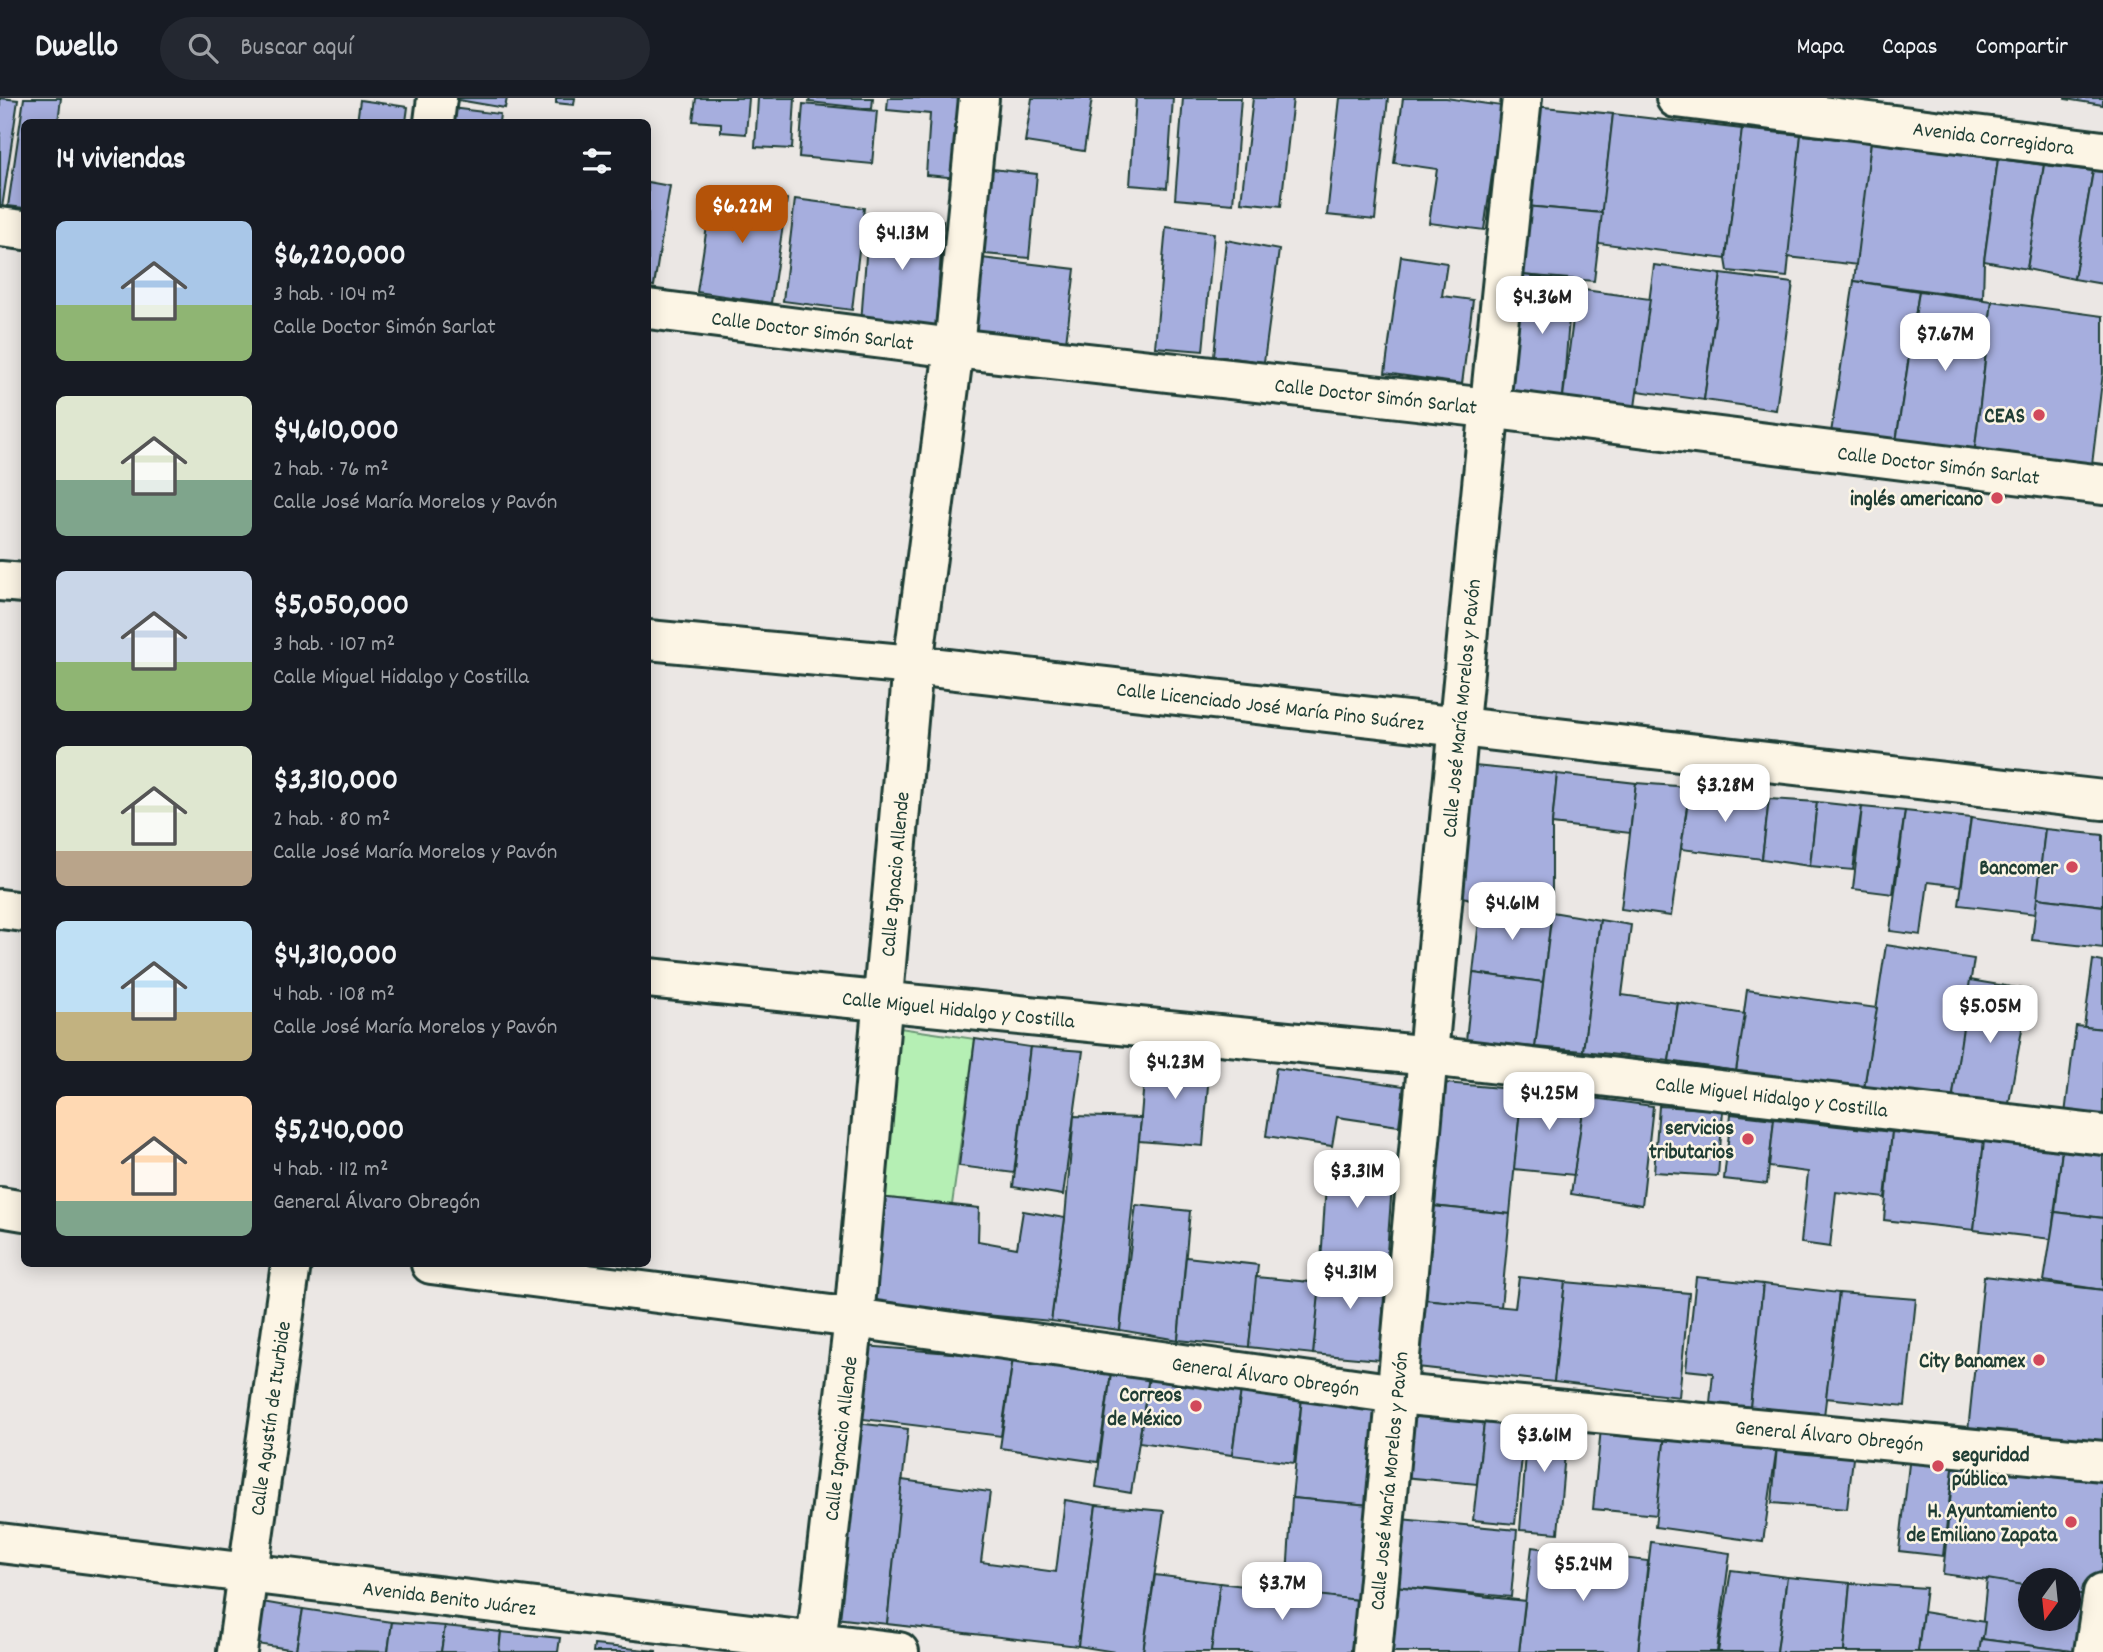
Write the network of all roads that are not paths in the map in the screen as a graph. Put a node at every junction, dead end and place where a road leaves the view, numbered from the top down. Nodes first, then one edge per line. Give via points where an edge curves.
1 (437, 98) edge
2 (979, 98) edge
3 (1522, 98) edge
4 (1676, 98) edge
5 (434, 119) edge
6 (2103, 151) edge
7 (0, 227) edge
8 (21, 230) edge
9 (651, 309) edge
10 (954, 348) junction
11 (1488, 408) junction
12 (2103, 485) edge
13 (0, 581) edge
14 (21, 583) edge
15 (651, 639) edge
16 (913, 665) junction
17 (1456, 728) junction
18 (2103, 800) edge
19 (0, 909) edge
20 (21, 912) edge
21 (651, 978) edge
22 (881, 1003) junction
23 (1430, 1056) junction
24 (2103, 1135) edge
25 (0, 1208) edge
26 (21, 1211) edge
27 (292, 1267) edge
28 (454, 1267) edge
29 (854, 1318) junction
30 (1397, 1394) junction
31 (2103, 1461) edge
32 (0, 1543) edge
33 (248, 1571) junction
34 (2103, 1593) edge
35 (815, 1647) edge
36 (237, 1652) edge
37 (899, 1652) edge
38 (1372, 1652) edge
39 (2094, 1652) edge

1 - 5 street
2 - 10 street, Calle Ignacio Allende
3 - 11 street, Calle José María Morelos y Pavón
4 - 6 street, Avenida Corregidora
7 - 8 street
9 - 10 street, Calle Doctor Simón Sarlat
10 - 11 street, Calle Doctor Simón Sarlat
10 - 16 street, Calle Ignacio Allende
11 - 12 street, Calle Doctor Simón Sarlat
11 - 17 street, Calle José María Morelos y Pavón
13 - 14 street
15 - 16 street, Calle Licenciado José María Pino Suárez
16 - 17 street, Calle Licenciado José María Pino Suárez
16 - 22 street, Calle Ignacio Allende
17 - 18 street, Calle Licenciado José María Pino Suárez
17 - 23 street, Calle José María Morelos y Pavón
19 - 20 street
21 - 22 street, Calle Miguel Hidalgo y Costilla
22 - 23 street, Calle Miguel Hidalgo y Costilla
22 - 29 street, Calle Ignacio Allende
23 - 24 street, Calle Miguel Hidalgo y Costilla
23 - 30 street, Calle José María Morelos y Pavón
25 - 26 street
27 - 33 street, Calle Agustín de Iturbide
28 - 29 street, General Álvaro Obregón
29 - 30 street, General Álvaro Obregón
29 - 35 street, Calle Ignacio Allende
30 - 31 street, General Álvaro Obregón
30 - 38 street, Calle José María Morelos y Pavón
32 - 33 street, Avenida Benito Juárez
33 - 35 street, Avenida Benito Juárez
33 - 36 street, Calle Agustín de Iturbide
34 - 39 street
35 - 37 street, Avenida Benito Juárez

